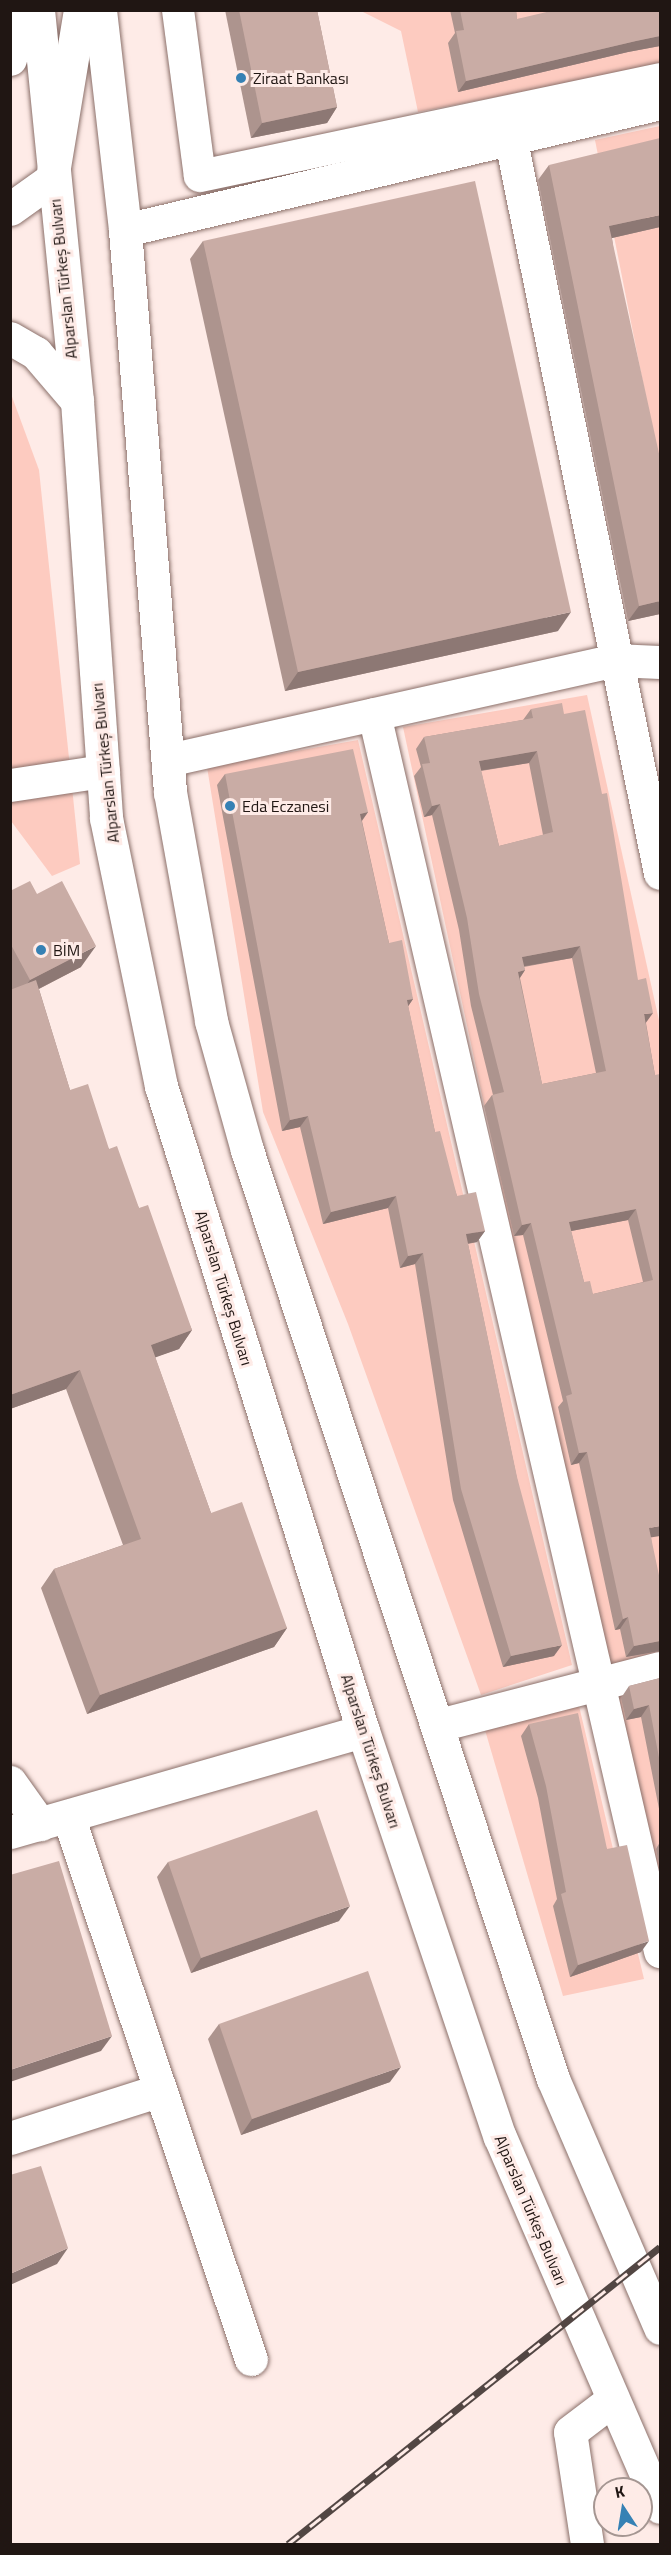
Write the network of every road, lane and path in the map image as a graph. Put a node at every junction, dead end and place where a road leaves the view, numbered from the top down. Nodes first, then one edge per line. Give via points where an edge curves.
1 (23, 10) edge
2 (38, 10) edge
3 (80, 10) edge
4 (100, 10) edge
5 (178, 10) edge
6 (10, 59) edge
7 (660, 79) edge
8 (660, 103) edge
9 (510, 136) junction
10 (52, 179) junction
11 (10, 209) edge
12 (125, 230) junction
13 (10, 338) edge
14 (77, 401) junction
15 (614, 660) junction
16 (660, 662) edge
17 (374, 714) junction
18 (168, 760) junction
19 (103, 771) junction
20 (10, 785) edge
21 (660, 873) edge
22 (660, 1668) edge
23 (599, 1684) junction
24 (439, 1725) junction
25 (363, 1731) junction
26 (10, 1782) edge
27 (40, 1824) edge
28 (660, 1951) edge
29 (160, 2090) junction
30 (10, 2138) edge
31 (660, 2328) edge
32 (251, 2359) dead end
33 (612, 2400) junction
34 (660, 2506) edge
35 (587, 2544) edge

1 - 6 main road
2 - 10 main road, Alparslan Türkeş Bulvarı
3 - 10 main road
4 - 12 main road
5 - 7 street via 200,176
8 - 9 main road
9 - 12 main road
9 - 15 main road
10 - 11 main road
10 - 14 main road, Alparslan Türkeş Bulvarı
12 - 18 main road
13 - 14 main road via 36,353
14 - 19 main road, Alparslan Türkeş Bulvarı
15 - 16 main road
15 - 17 main road
15 - 21 main road
17 - 18 main road
17 - 23 main road
18 - 24 main road via 212,1021 244,1139
19 - 20 main road
19 - 25 main road, Alparslan Türkeş Bulvarı via 106,818 161,1086
22 - 23 main road
23 - 24 main road
23 - 28 main road
24 - 31 main road via 553,2079
25 - 27 main road
25 - 33 main road, Alparslan Türkeş Bulvarı via 500,2137
26 - 27 main road
27 - 29 main road
29 - 30 main road
29 - 32 main road
33 - 34 main road, Alparslan Türkeş Bulvarı
33 - 35 main road via 570,2432

